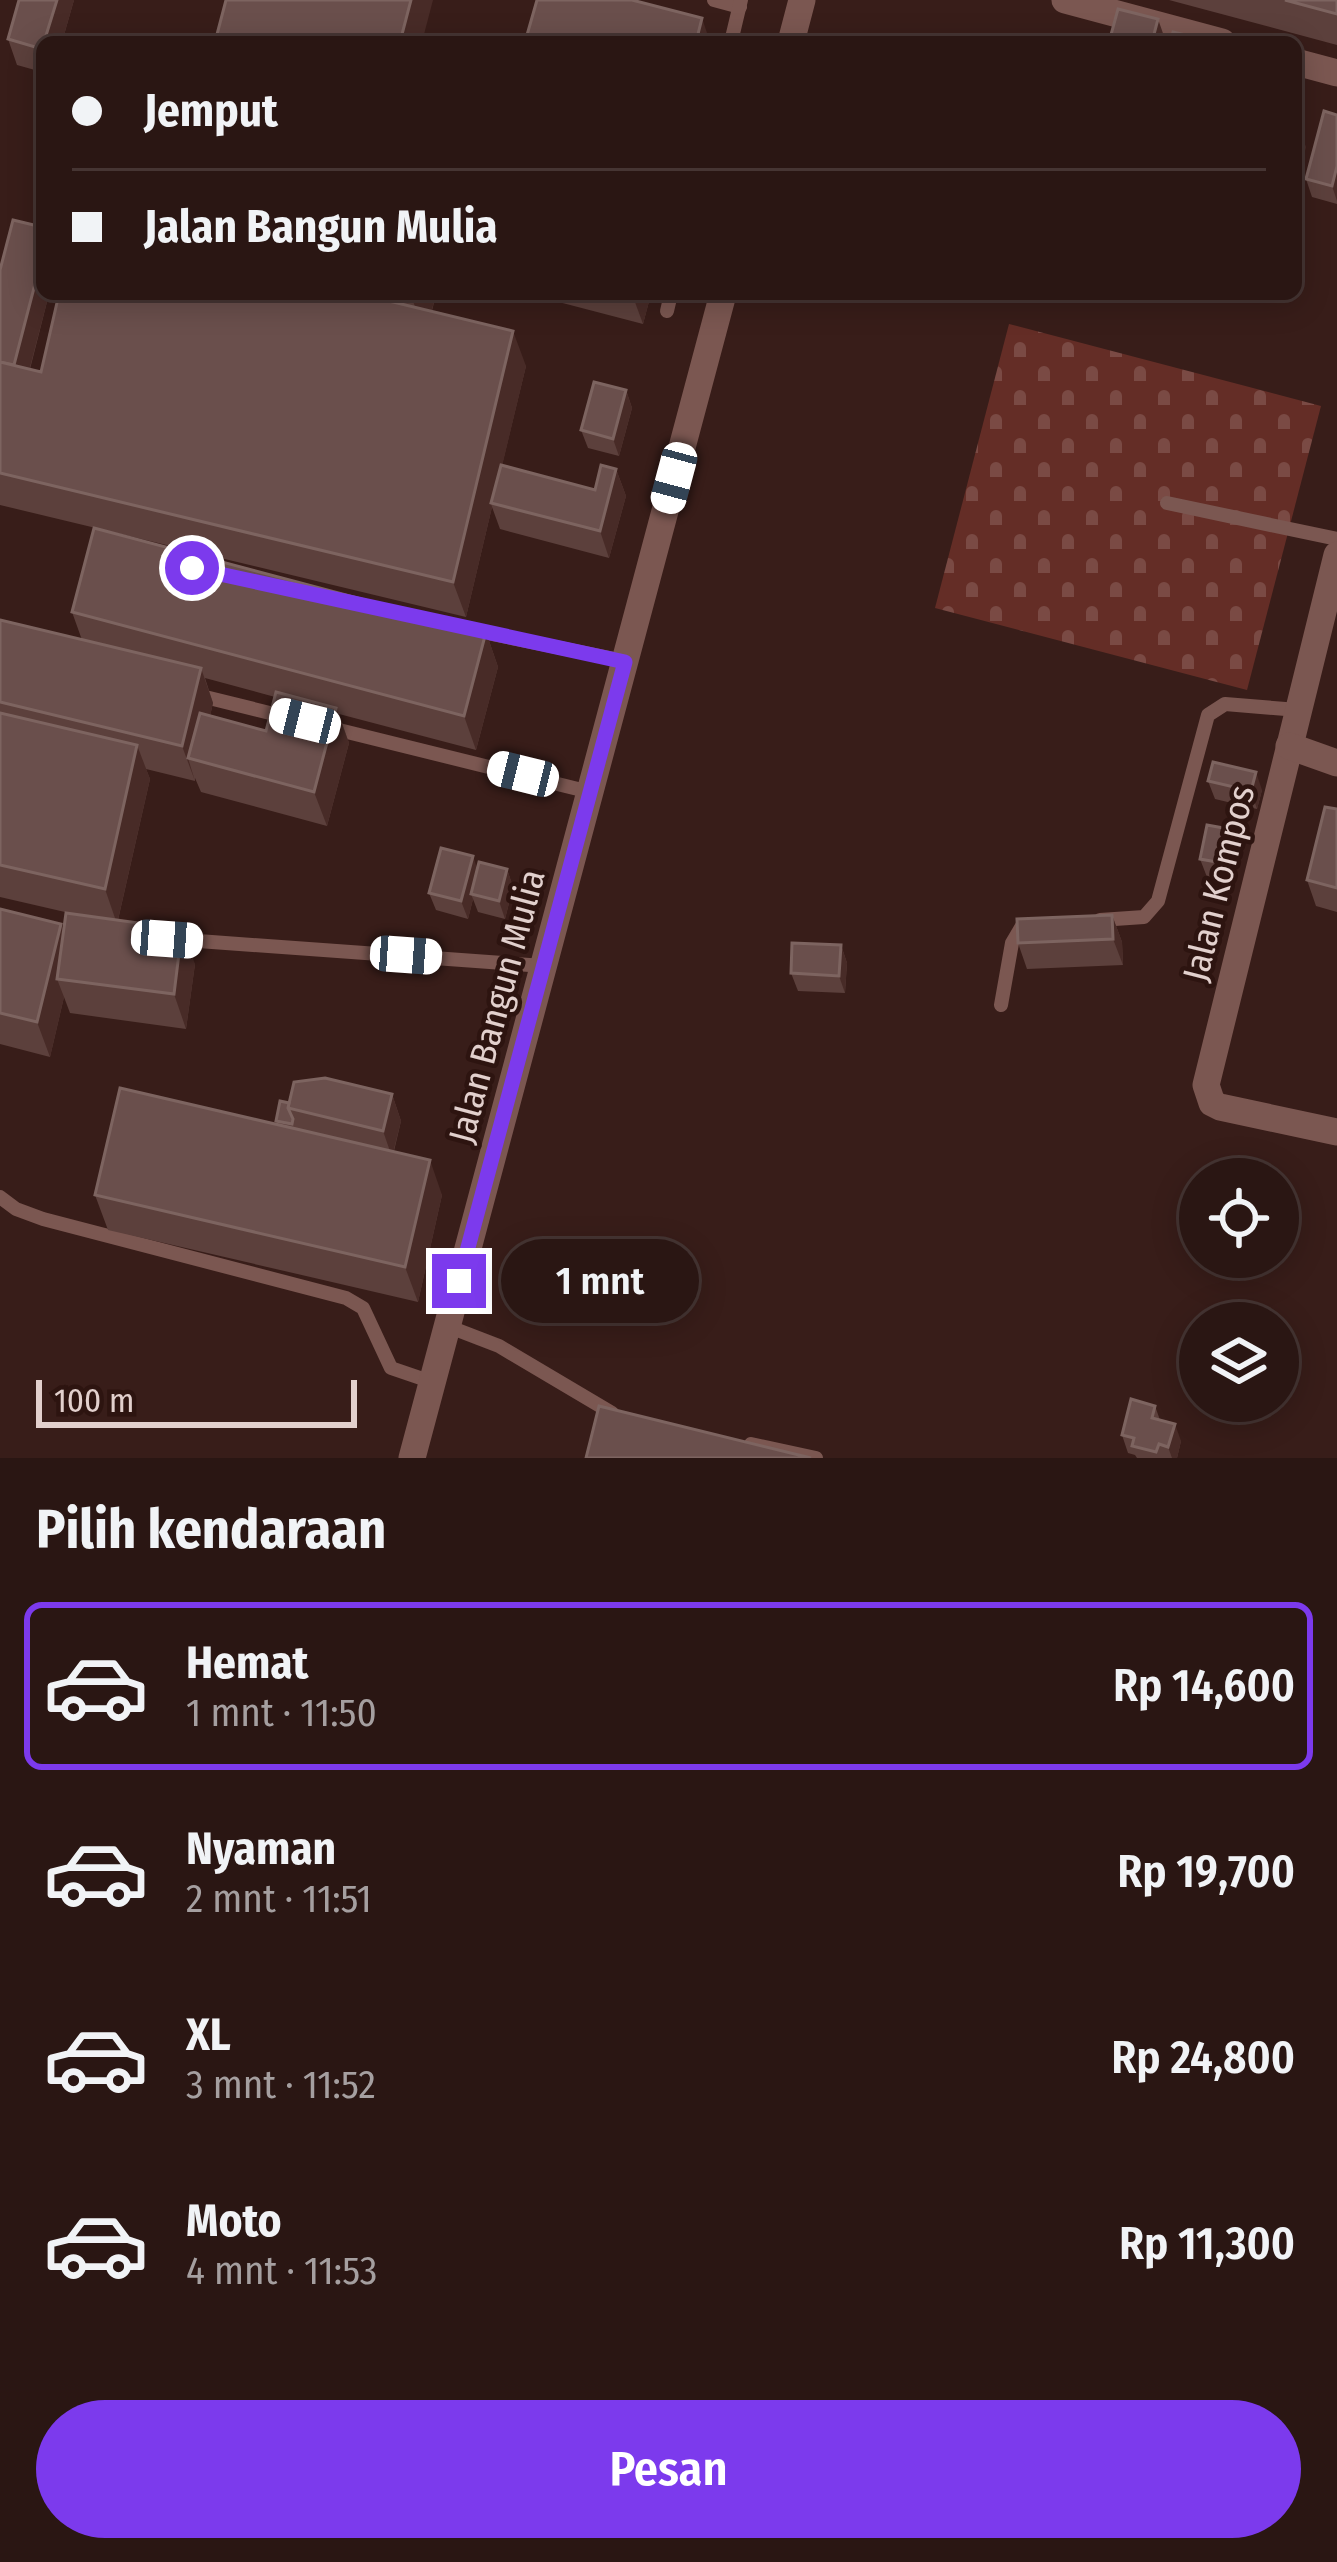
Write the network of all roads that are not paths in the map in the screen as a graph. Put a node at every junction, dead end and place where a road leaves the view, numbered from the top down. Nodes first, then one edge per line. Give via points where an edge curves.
1 (714, 0) edge
2 (802, 0) edge
3 (1065, 0) edge
4 (740, 4) edge
5 (732, 36) edge
6 (793, 36) edge
7 (1200, 36) edge
8 (1302, 64) edge
9 (1337, 73) edge
10 (670, 300) edge
11 (721, 300) edge
12 (667, 311) dead end
13 (1167, 503) dead end
14 (1337, 539) edge
15 (1337, 554) edge
16 (446, 624) edge
17 (625, 662) junction
18 (181, 691) edge
19 (1298, 710) junction
20 (295, 718) edge
21 (317, 724) edge
22 (1288, 746) junction
23 (1337, 763) edge
24 (590, 791) junction
25 (1083, 922) edge
26 (1043, 925) edge
27 (143, 937) edge
28 (544, 966) junction
29 (1001, 1005) dead end
30 (1337, 1132) edge
31 (0, 1197) edge
32 (447, 1326) junction
33 (432, 1382) junction
34 (639, 1419) edge
35 (728, 1438) edge
36 (412, 1458) edge
37 (816, 1458) edge

1 - 4 lane
2 - 6 street
3 - 7 street
4 - 5 lane
8 - 9 street
10 - 12 lane
11 - 17 street, Jalan Bangun Mulia
13 - 14 lane
15 - 19 street, Jalan Kompos
16 - 17 lane
17 - 24 street, Jalan Bangun Mulia
18 - 20 lane
19 - 22 street, Jalan Kompos
19 - 25 lane via 1225,704 1208,716 1158,901 1144,917
21 - 24 lane
22 - 23 street
22 - 30 street, Jalan Kompos via 1206,1085 1220,1107
24 - 28 street, Jalan Bangun Mulia
26 - 29 lane via 1022,926 1012,943
27 - 28 lane
28 - 32 street, Jalan Bangun Mulia
31 - 33 lane via 43,1219 346,1298 362,1308 392,1368
32 - 33 street, Jalan Bangun Mulia
32 - 34 lane via 499,1346 603,1410
33 - 36 street, Jalan Bangun Mulia
35 - 37 lane

